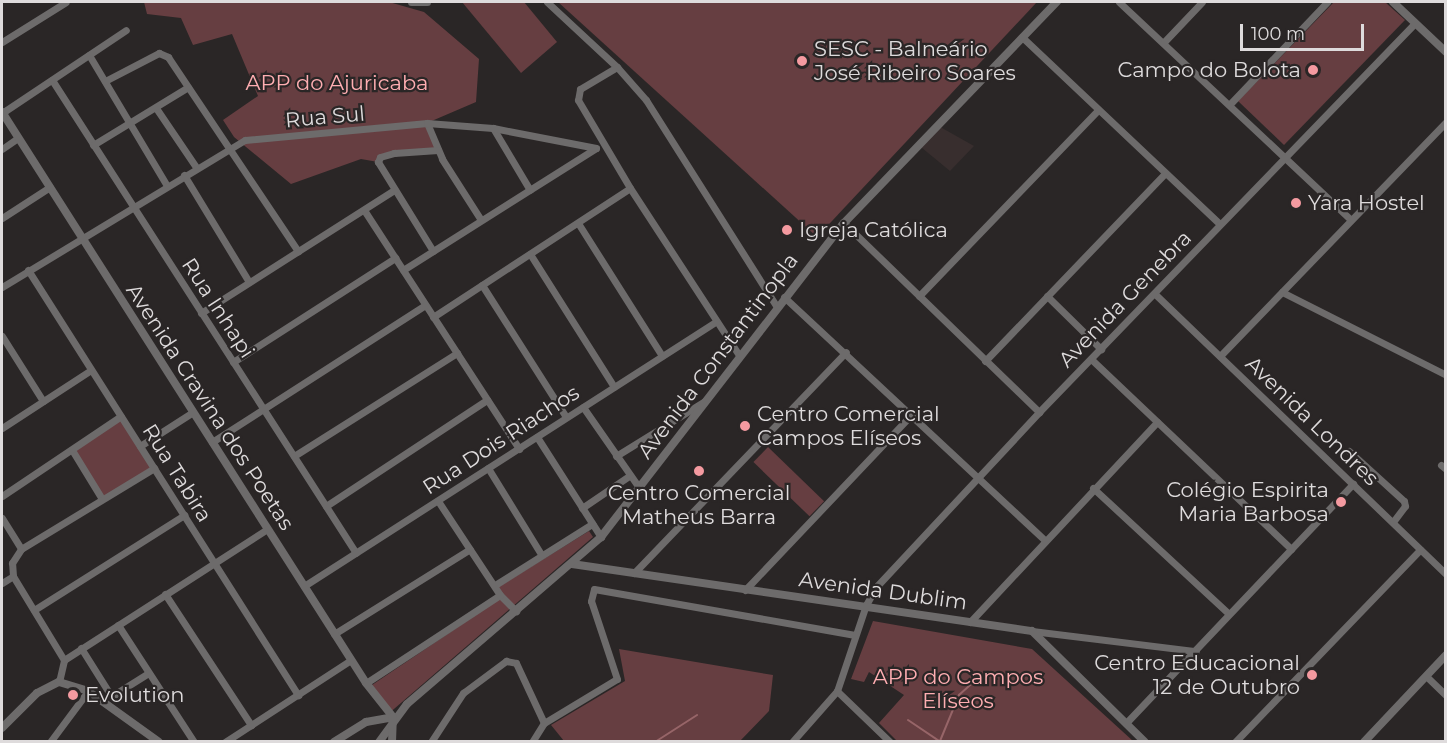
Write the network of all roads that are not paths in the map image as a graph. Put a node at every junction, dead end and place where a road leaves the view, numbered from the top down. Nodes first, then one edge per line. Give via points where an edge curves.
1 (66, 2) edge
2 (411, 2) edge
3 (424, 2) edge
4 (547, 2) edge
5 (1057, 2) edge
6 (1119, 2) edge
7 (1202, 2) edge
8 (1327, 2) edge
9 (1393, 2) edge
10 (1415, 23) junction
11 (126, 30) dead end
12 (1022, 37) junction
13 (2, 42) edge
14 (1164, 42) junction
15 (1444, 47) edge
16 (89, 56) junction
17 (617, 67) junction
18 (52, 80) junction
19 (105, 81) junction
20 (188, 87) junction
21 (1230, 104) junction
22 (156, 108) junction
23 (1097, 111) junction
24 (2, 113) edge
25 (130, 123) junction
26 (427, 123) junction
27 (1446, 123) edge
28 (493, 128) junction
29 (18, 138) junction
30 (604, 144) junction
31 (93, 145) junction
32 (229, 147) junction
33 (596, 148) junction
34 (2, 149) edge
35 (438, 150) junction
36 (1285, 157) junction
37 (196, 167) junction
38 (1165, 173) junction
39 (184, 175) junction
40 (167, 186) junction
41 (50, 188) junction
42 (630, 188) junction
43 (394, 190) junction
44 (530, 190) junction
45 (135, 208) junction
46 (364, 210) junction
47 (2, 218) edge
48 (481, 220) junction
49 (1352, 220) junction
50 (578, 223) junction
51 (844, 224) junction
52 (1220, 224) junction
53 (82, 239) junction
54 (433, 251) junction
55 (298, 252) junction
56 (530, 254) junction
57 (395, 258) junction
58 (28, 270) junction
59 (403, 270) junction
60 (249, 282) junction
61 (482, 285) junction
62 (2, 287) edge
63 (1282, 292) junction
64 (1155, 294) junction
65 (919, 296) junction
66 (1047, 296) junction
67 (784, 297) junction
68 (425, 304) junction
69 (776, 306) junction
70 (201, 313) junction
71 (433, 317) junction
72 (716, 322) junction
73 (2, 336) edge
74 (1101, 349) junction
75 (846, 352) junction
76 (457, 353) junction
77 (739, 355) junction
78 (662, 356) junction
79 (1221, 356) junction
80 (1091, 359) junction
81 (985, 361) junction
82 (233, 362) junction
83 (91, 370) junction
84 (1446, 375) edge
85 (614, 387) junction
86 (487, 400) junction
87 (43, 401) junction
88 (705, 401) junction
89 (583, 407) junction
90 (264, 410) junction
91 (193, 412) junction
92 (1039, 412) junction
93 (911, 415) junction
94 (121, 416) junction
95 (566, 417) junction
96 (1157, 422) junction
97 (2, 428) edge
98 (537, 437) junction
99 (212, 442) junction
100 (140, 446) junction
101 (519, 449) junction
102 (72, 450) junction
103 (1349, 451) dead end
104 (294, 456) junction
105 (616, 456) junction
106 (154, 468) junction
107 (488, 468) junction
108 (629, 476) junction
109 (978, 478) junction
110 (1353, 484) junction
111 (1093, 488) junction
112 (640, 489) junction
113 (2, 496) edge
114 (102, 499) junction
115 (438, 501) junction
116 (326, 506) junction
117 (582, 508) junction
118 (184, 515) junction
119 (2, 518) edge
120 (1393, 522) junction
121 (592, 524) junction
122 (267, 529) junction
123 (601, 537) junction
124 (1045, 540) junction
125 (21, 549) junction
126 (470, 549) junction
127 (1290, 549) junction
128 (1420, 550) junction
129 (356, 553) junction
130 (541, 554) junction
131 (214, 563) junction
132 (572, 564) junction
133 (634, 573) junction
134 (1446, 574) edge
135 (13, 576) junction
136 (2, 583) edge
137 (495, 585) junction
138 (303, 586) junction
139 (745, 590) junction
140 (165, 594) junction
141 (500, 595) junction
142 (866, 605) junction
143 (34, 610) junction
144 (516, 611) junction
145 (1229, 614) junction
146 (970, 622) junction
147 (118, 625) junction
148 (1032, 631) junction
149 (334, 634) junction
150 (855, 635) junction
151 (81, 648) junction
152 (1196, 651) junction
153 (1446, 655) edge
154 (64, 660) junction
155 (351, 660) junction
156 (148, 673) junction
157 (1426, 676) junction
158 (59, 682) junction
159 (366, 683) junction
160 (88, 691) junction
161 (837, 691) junction
162 (1446, 694) edge
163 (298, 695) junction
164 (393, 717) junction
165 (544, 723) junction
166 (1126, 723) junction
167 (251, 725) junction
168 (2, 728) edge
169 (155, 740) edge
170 (50, 741) edge
171 (194, 741) edge
172 (225, 741) edge
173 (334, 741) edge
174 (379, 741) edge
175 (392, 741) edge
176 (431, 741) edge
177 (532, 741) edge
178 (792, 741) edge
179 (890, 741) edge
180 (1145, 741) edge
181 (1235, 741) edge
182 (1364, 741) edge

1 - 13 street
2 - 3 street
4 - 17 street
5 - 12 street, Avenida Constantinopla
6 - 14 street
7 - 14 street
8 - 21 street
9 - 10 street
10 - 15 street
10 - 36 street, Avenida Genebra
11 - 16 street
12 - 23 street
12 - 51 street, Avenida Constantinopla
14 - 21 street
16 - 18 street
16 - 19 street
17 - 30 street via 590,81 576,95
17 - 69 street via 646,100
18 - 24 street
18 - 31 street, Rua Inhapi
19 - 20 street via 159,53 171,61
19 - 25 street
20 - 22 street
20 - 32 street
21 - 36 street
22 - 25 street
22 - 37 street
23 - 38 street
23 - 65 street
24 - 29 street, Avenida Cravina dos Poetas
25 - 31 street
25 - 40 street
26 - 28 street, Rua Sul
26 - 32 street, Rua Sul via 255,139
26 - 35 street
27 - 49 street
28 - 33 street, Rua Sul
28 - 44 street
29 - 34 street
29 - 41 street, Avenida Cravina dos Poetas
30 - 33 street
30 - 42 street
31 - 45 street, Rua Inhapi
32 - 37 street, Rua Sul
32 - 55 street
33 - 44 street
35 - 43 street via 380,157 378,162
35 - 48 street
36 - 49 street
36 - 52 street, Avenida Genebra
37 - 39 street, Rua Sul
38 - 52 street
38 - 66 street
39 - 40 street, Rua Sul
39 - 60 street
40 - 45 street, Rua Sul
41 - 47 street
41 - 53 street, Avenida Cravina dos Poetas
42 - 50 street
42 - 72 street
43 - 46 street
43 - 54 street
44 - 48 street
45 - 53 street, Rua Sul
45 - 70 street, Rua Inhapi
46 - 55 street
46 - 57 street
48 - 54 street
49 - 63 street
50 - 56 street
50 - 78 street
51 - 65 street
51 - 67 street, Avenida Constantinopla
52 - 64 street, Avenida Genebra
53 - 58 street, Rua Sul
53 - 91 street, Avenida Cravina dos Poetas
54 - 59 street
55 - 60 street
56 - 61 street
56 - 85 street
57 - 59 street
57 - 82 street
58 - 62 street, Rua Sul
58 - 83 street, Rua Tabira
59 - 68 street
60 - 70 street
61 - 71 street
61 - 95 street
63 - 79 street
63 - 84 street
64 - 74 street, Avenida Genebra
64 - 79 street, Avenida Londres
65 - 81 street
66 - 74 street
66 - 81 street
67 - 69 street, Avenida Constantinopla
67 - 75 street
68 - 71 street
68 - 90 street
69 - 77 street, Avenida Constantinopla
70 - 82 street, Rua Inhapi
71 - 76 street
72 - 77 street
72 - 78 street, Rua Dois Riachos
73 - 87 street
74 - 80 street, Avenida Genebra
75 - 93 street
75 - 133 street
76 - 86 street
76 - 104 street
77 - 88 street, Avenida Constantinopla
78 - 85 street, Rua Dois Riachos
79 - 110 street, Avenida Londres
80 - 92 street, Avenida Genebra
80 - 96 street
81 - 92 street
82 - 90 street, Rua Inhapi
83 - 87 street
83 - 94 street, Rua Tabira
85 - 89 street, Rua Dois Riachos
86 - 101 street
86 - 116 street
87 - 97 street
88 - 105 street
88 - 112 street, Avenida Constantinopla
89 - 95 street, Rua Dois Riachos
89 - 105 street
90 - 99 street
90 - 104 street, Rua Inhapi
91 - 99 street, Avenida Cravina dos Poetas
91 - 100 street
92 - 109 street, Avenida Genebra
93 - 109 street
93 - 139 street
94 - 100 street, Rua Tabira
94 - 102 street
95 - 98 street, Rua Dois Riachos
96 - 111 street
96 - 127 street
98 - 101 street, Rua Dois Riachos
98 - 117 street
99 - 122 street, Avenida Cravina dos Poetas
100 - 106 street, Rua Tabira
101 - 107 street, Rua Dois Riachos
102 - 113 street
102 - 114 street
103 - 120 street via 1404,501 1405,506
104 - 116 street, Rua Inhapi
105 - 108 street
106 - 114 street
106 - 118 street, Rua Tabira
107 - 115 street, Rua Dois Riachos
107 - 130 street
108 - 112 street
108 - 117 street
109 - 124 street
109 - 142 street, Avenida Genebra via 876,587
110 - 120 street, Avenida Londres
110 - 127 street
111 - 124 street
111 - 145 street
112 - 123 street, Avenida Constantinopla
114 - 125 street
115 - 126 street
115 - 129 street, Rua Dois Riachos
116 - 129 street, Rua Inhapi
117 - 121 street
118 - 131 street, Rua Tabira
118 - 143 street
119 - 125 street
120 - 128 street, Avenida Londres
121 - 123 street
121 - 130 street
122 - 131 street
122 - 138 street, Avenida Cravina dos Poetas
123 - 132 street, Avenida Constantinopla
124 - 146 street
125 - 135 street via 12,563
126 - 137 street
126 - 149 street
127 - 145 street
128 - 134 street, Avenida Londres
128 - 181 street
129 - 138 street, Rua Dois Riachos
130 - 137 street
131 - 140 street
131 - 163 street, Rua Tabira
132 - 133 street, Avenida Dublim
132 - 144 street, Avenida Constantinopla
133 - 139 street, Avenida Dublim
135 - 136 street
135 - 143 street
137 - 141 street
138 - 149 street, Avenida Cravina dos Poetas
139 - 142 street, Avenida Dublim
140 - 147 street
140 - 167 street
141 - 144 street
141 - 159 street
142 - 146 street, Avenida Dublim
142 - 150 street, Avenida Genebra
143 - 154 street
144 - 164 street, Avenida Constantinopla
145 - 152 street
146 - 148 street, Avenida Dublim
147 - 151 street
147 - 156 street
148 - 152 street
148 - 166 street
149 - 155 street, Avenida Cravina dos Poetas
150 - 161 street, Avenida Genebra
150 - 165 street via 606,589 592,590 591,601 618,676 614,684
151 - 154 street
151 - 156 street via 108,691 115,694
152 - 166 street
153 - 157 street
154 - 158 street
155 - 159 street, Avenida Cravina dos Poetas
155 - 163 street
156 - 171 street
157 - 162 street
157 - 182 street
158 - 160 street
158 - 168 street via 37,693
159 - 164 street, Avenida Cravina dos Poetas
160 - 169 street
160 - 170 street
161 - 178 street
161 - 179 street
163 - 167 street
164 - 173 street via 366,722
164 - 174 street
164 - 175 street
165 - 176 street via 516,663 506,661 463,693
165 - 177 street
166 - 180 street
167 - 172 street

